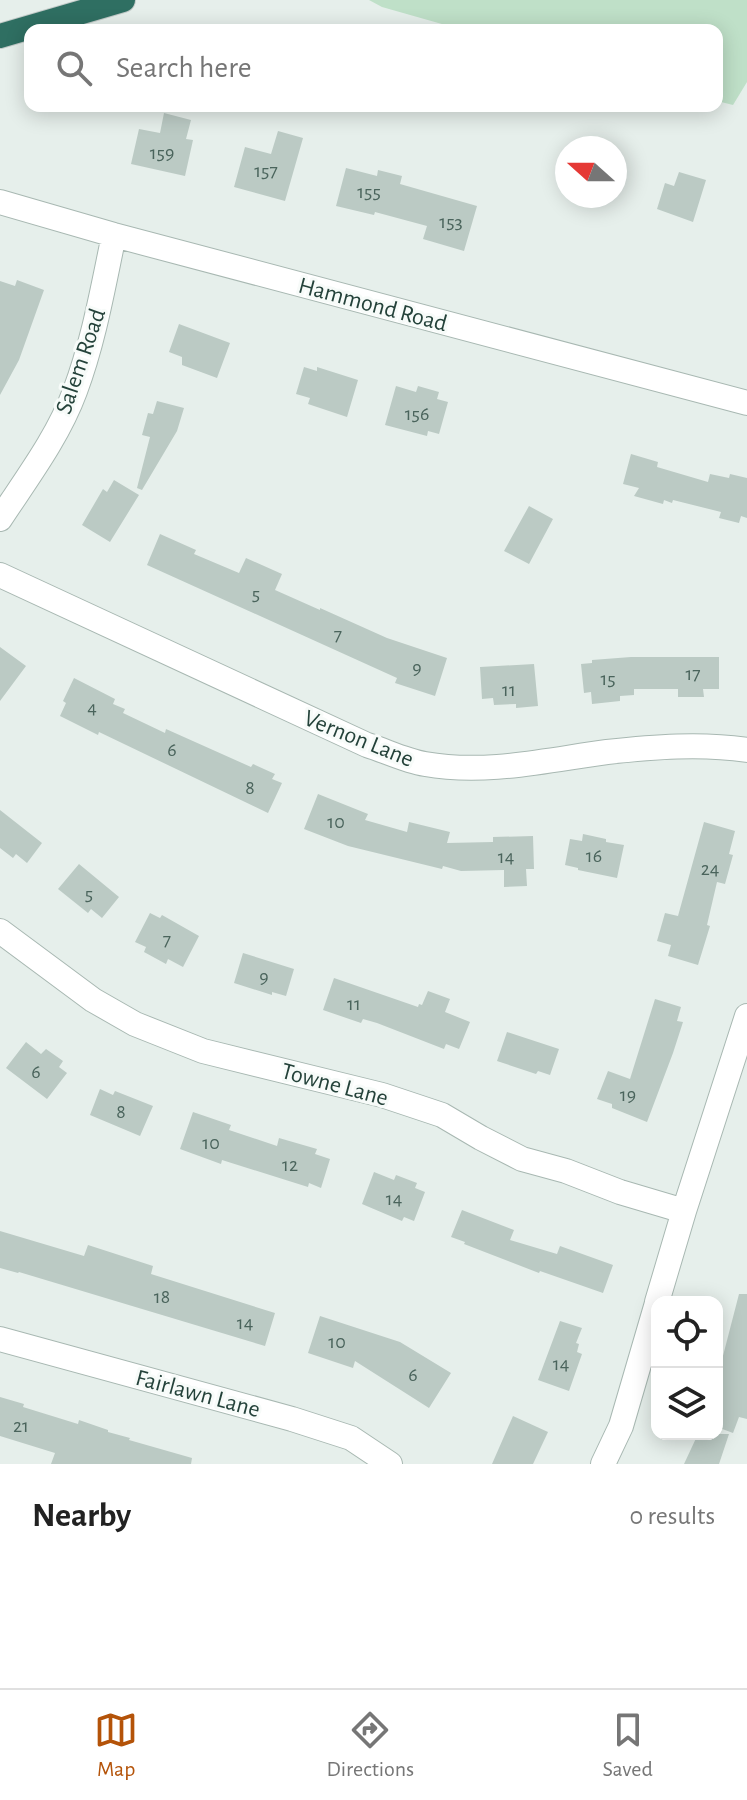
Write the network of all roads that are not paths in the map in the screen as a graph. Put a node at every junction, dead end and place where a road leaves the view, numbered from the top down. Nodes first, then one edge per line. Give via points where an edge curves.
1 (123, 0) edge
2 (41, 24) edge
3 (24, 29) edge
4 (0, 36) edge
5 (0, 202) edge
6 (114, 235) junction
7 (747, 403) edge
8 (0, 519) edge
9 (0, 575) edge
10 (747, 750) edge
11 (0, 931) edge
12 (747, 1016) edge
13 (684, 1211) junction
14 (659, 1296) edge
15 (651, 1324) edge
16 (0, 1339) edge
17 (390, 1464) edge
18 (603, 1464) edge

1 - 2 highway
3 - 4 highway
5 - 6 street, Hammond Road
6 - 7 street, Hammond Road
6 - 8 street, Salem Road via 94,334 74,393
9 - 10 street, Vernon Lane via 367,745 424,764 483,768 672,746
11 - 13 street, Towne Lane via 93,1000 135,1024 203,1051 442,1115 522,1159
12 - 13 street
13 - 14 street
15 - 18 street via 621,1426
16 - 17 street, Fairlawn Lane via 292,1419 351,1438

